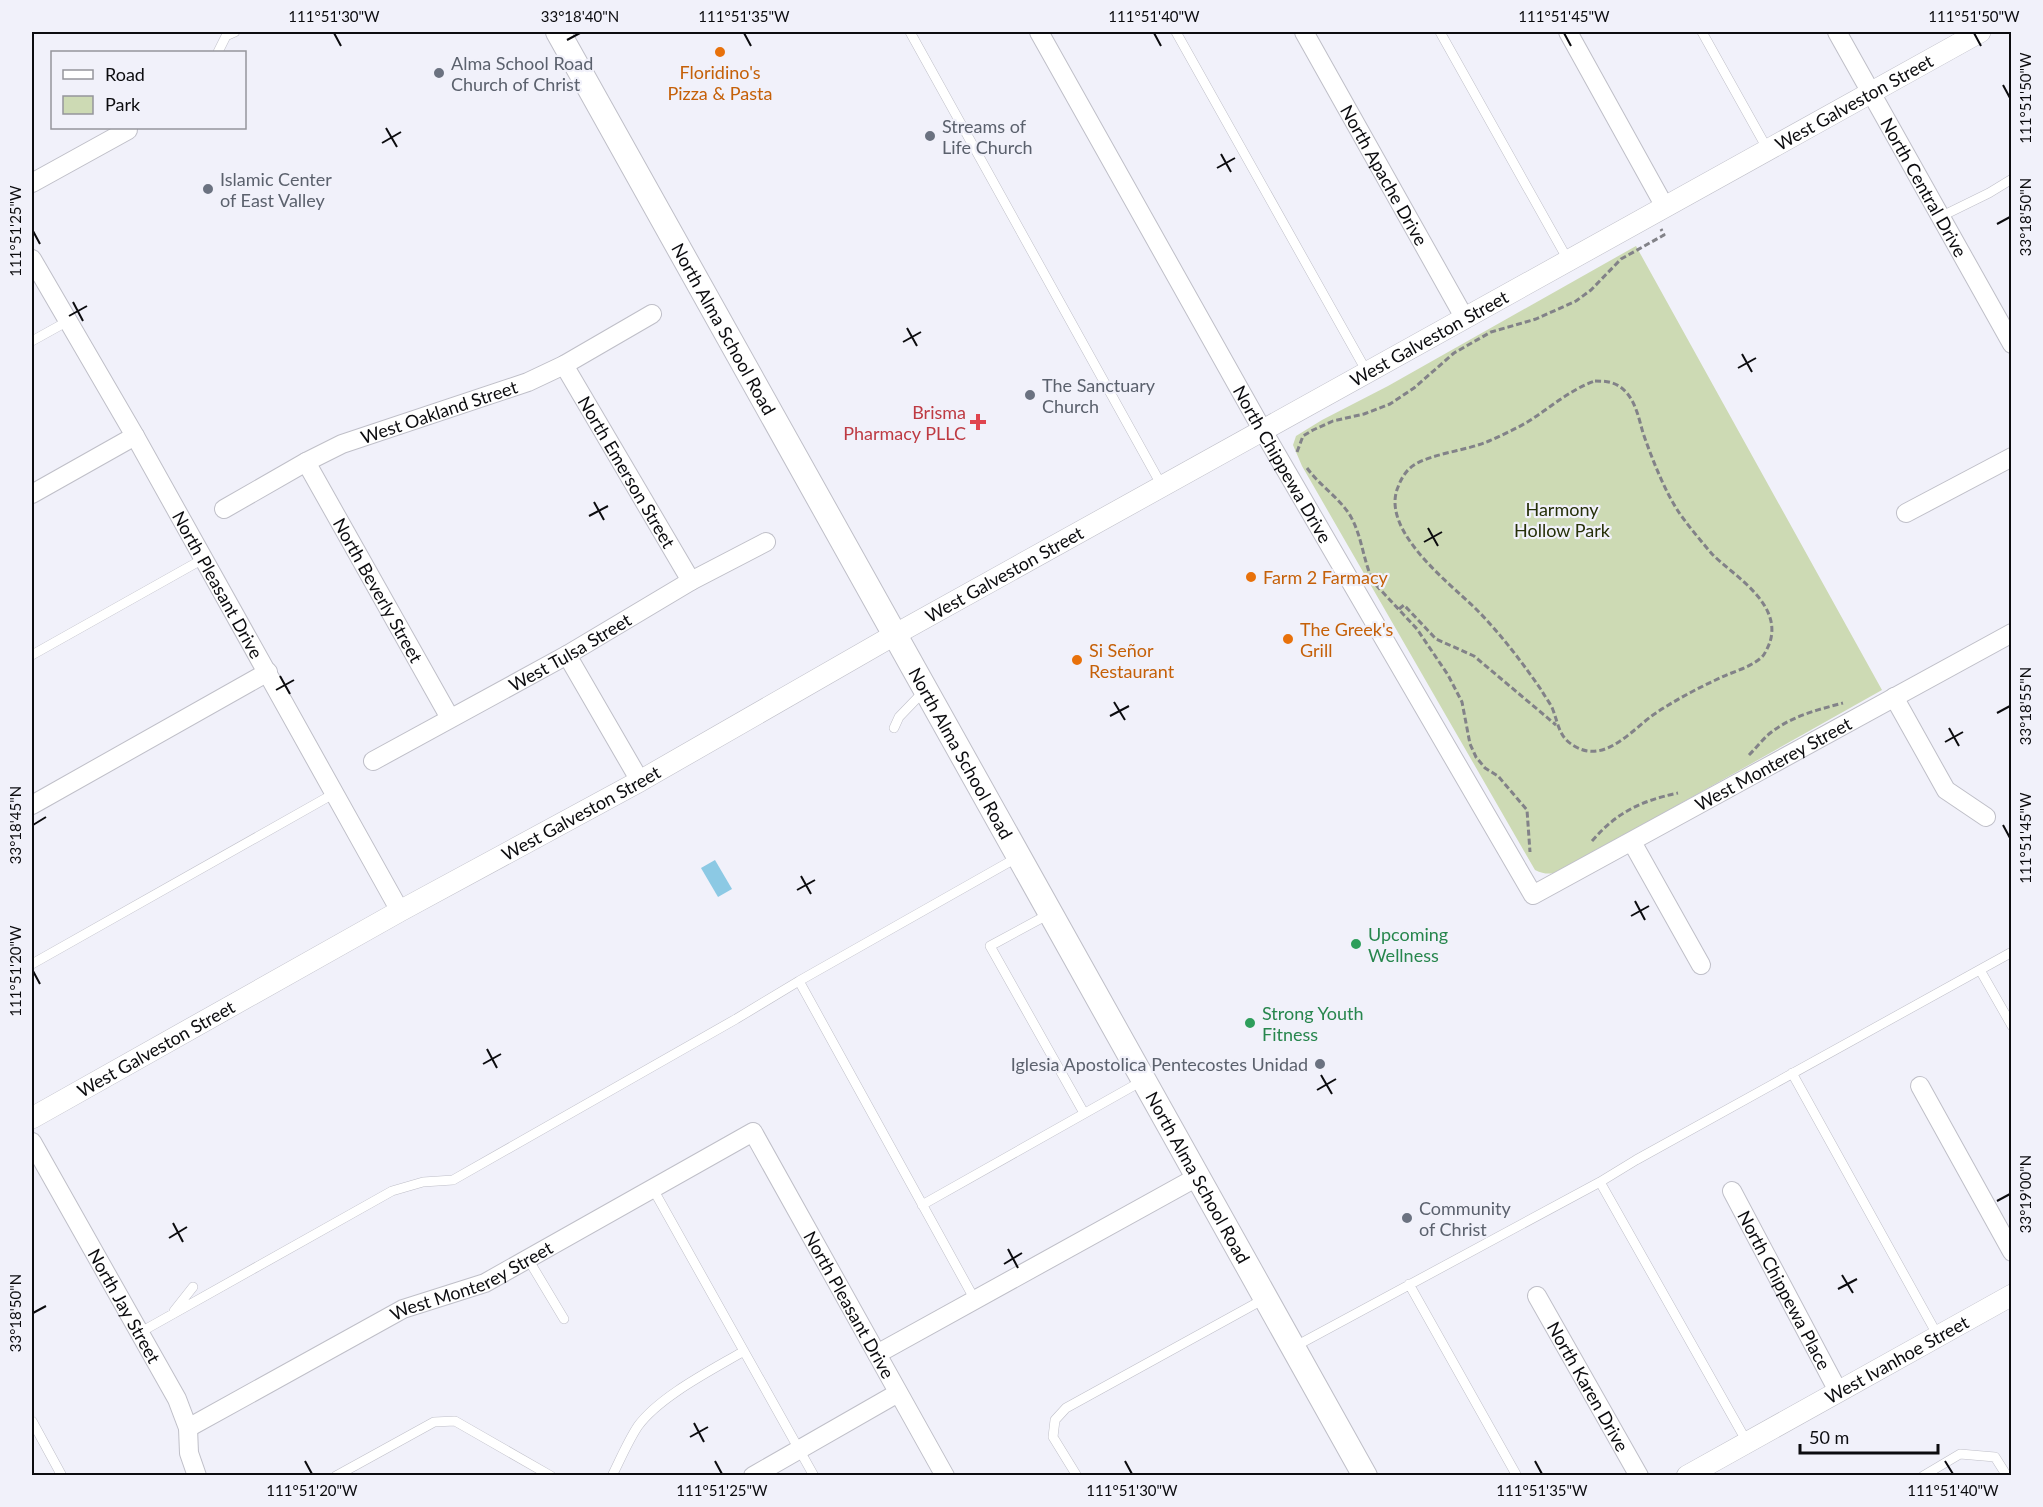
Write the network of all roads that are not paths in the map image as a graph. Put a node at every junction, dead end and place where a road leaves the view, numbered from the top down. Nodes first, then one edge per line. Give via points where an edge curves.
1 (235, 32) edge
2 (558, 32) edge
3 (910, 32) edge
4 (1039, 32) edge
5 (1176, 32) edge
6 (1304, 32) edge
7 (1440, 32) edge
8 (1568, 32) edge
9 (1702, 32) edge
10 (1838, 32) edge
11 (1980, 32) edge
12 (218, 51) edge
13 (1872, 93) junction
14 (128, 130) dead end
15 (1768, 150) junction
16 (2012, 178) edge
17 (32, 183) edge
18 (1659, 211) junction
19 (1940, 216) junction
20 (32, 259) edge
21 (1569, 260) junction
22 (652, 314) dead end
23 (1464, 317) junction
24 (68, 321) junction
25 (2010, 337) edge
26 (32, 341) edge
27 (564, 364) junction
28 (1367, 372) junction
29 (1263, 431) junction
30 (135, 436) junction
31 (2012, 457) edge
32 (306, 462) junction
33 (1163, 488) junction
34 (32, 494) edge
35 (224, 509) dead end
36 (1906, 513) dead end
37 (766, 542) dead end
38 (203, 559) junction
39 (692, 581) junction
40 (2012, 633) edge
41 (896, 634) junction
42 (32, 655) edge
43 (567, 655) junction
44 (268, 672) junction
45 (927, 689) junction
46 (1894, 697) junction
47 (450, 718) junction
48 (894, 728) dead end
49 (373, 760) dead end
50 (640, 781) junction
51 (335, 793) junction
52 (32, 805) edge
53 (1986, 817) dead end
54 (1632, 842) junction
55 (1020, 856) junction
56 (1533, 895) joint
57 (400, 911) junction
58 (1052, 912) junction
59 (2012, 952) edge
60 (32, 964) edge
61 (1701, 965) dead end
62 (1980, 970) junction
63 (799, 981) junction
64 (2012, 1026) edge
65 (1792, 1073) junction
66 (1145, 1079) junction
67 (1920, 1086) dead end
68 (1084, 1113) junction
69 (32, 1118) edge
70 (753, 1132) joint
71 (32, 1142) edge
72 (1199, 1176) junction
73 (1600, 1182) junction
74 (653, 1189) junction
75 (1732, 1191) dead end
76 (922, 1205) junction
77 (2012, 1252) edge
78 (528, 1259) junction
79 (1410, 1284) junction
80 (193, 1287) dead end
81 (2012, 1295) edge
82 (1537, 1296) dead end
83 (1267, 1298) junction
84 (975, 1300) junction
85 (170, 1316) junction
86 (564, 1319) dead end
87 (140, 1333) junction
88 (1938, 1336) junction
89 (1294, 1347) junction
90 (744, 1351) junction
91 (876, 1354) junction
92 (1838, 1391) junction
93 (898, 1393) junction
94 (32, 1421) edge
95 (188, 1428) junction
96 (1748, 1442) junction
97 (799, 1449) junction
98 (62, 1476) edge
99 (197, 1476) edge
100 (336, 1476) edge
101 (552, 1476) edge
102 (612, 1476) edge
103 (753, 1476) edge
104 (814, 1476) edge
105 (945, 1476) edge
106 (1077, 1476) edge
107 (1365, 1476) edge
108 (1517, 1476) edge
109 (1639, 1476) edge
110 (1687, 1476) edge
111 (1923, 1476) edge
112 (2007, 1476) edge

1 - 12 lane via 226,36
2 - 41 main road, North Alma School Road
3 - 33 lane
4 - 29 street, North Chippewa Drive
5 - 28 lane
6 - 23 street, North Apache Drive
7 - 21 lane
8 - 18 street
9 - 15 lane
10 - 13 street, North Central Drive
11 - 13 street, West Galveston Street
13 - 15 street, West Galveston Street
13 - 19 street, North Central Drive
14 - 17 street
15 - 18 street, West Galveston Street
16 - 19 lane
18 - 21 street, West Galveston Street
19 - 25 street, North Central Drive
20 - 24 street, North Pleasant Drive
21 - 23 street, West Galveston Street
22 - 27 street, West Oakland Street
23 - 28 street, West Galveston Street
24 - 26 lane
24 - 30 street, North Pleasant Drive
27 - 32 street, West Oakland Street via 528,382 342,444
27 - 39 street, North Emerson Street
28 - 29 street, West Galveston Street
29 - 33 street, West Galveston Street
29 - 56 street, North Chippewa Drive
30 - 34 street
30 - 38 street, North Pleasant Drive
31 - 36 street
32 - 35 street, West Oakland Street
32 - 47 street, North Beverly Street
33 - 41 street, West Galveston Street
37 - 39 street, West Tulsa Street
38 - 42 lane
38 - 44 street, North Pleasant Drive
39 - 43 street, West Tulsa Street
40 - 46 street, West Monterey Street
41 - 45 main road, North Alma School Road
41 - 50 street, West Galveston Street
43 - 47 street, West Tulsa Street
43 - 50 street
44 - 51 street, North Pleasant Drive
44 - 52 street
45 - 48 lane via 899,717
45 - 55 main road, North Alma School Road
46 - 53 street via 1946,790
46 - 54 street, West Monterey Street
47 - 49 street, West Tulsa Street
50 - 57 street, West Galveston Street
51 - 57 street, North Pleasant Drive
51 - 60 lane
54 - 56 street, West Monterey Street
54 - 61 street
55 - 58 main road, North Alma School Road
55 - 63 lane
57 - 69 street, West Galveston Street
58 - 66 main road, North Alma School Road
58 - 68 lane via 990,946
59 - 62 lane
62 - 64 lane
62 - 65 lane
63 - 76 lane
63 - 85 lane via 453,1180 423,1182 392,1191
65 - 73 lane
65 - 88 lane
66 - 68 lane
66 - 72 main road, North Alma School Road
67 - 77 street
68 - 76 lane
70 - 74 street, West Monterey Street
70 - 91 street, North Pleasant Drive
71 - 87 street, North Jay Street
72 - 83 main road, North Alma School Road
72 - 84 street
73 - 79 lane
73 - 96 lane
74 - 78 street, West Monterey Street
74 - 90 lane
75 - 92 street, North Chippewa Place
76 - 84 lane
78 - 86 lane
78 - 95 street, West Monterey Street via 485,1283 403,1309
79 - 89 lane
79 - 108 lane
80 - 85 lane
81 - 88 street, West Ivanhoe Street
82 - 109 street, North Karen Drive
83 - 89 main road, North Alma School Road
83 - 106 lane via 1066,1408 1055,1420 1053,1437
84 - 91 street
85 - 87 lane
87 - 95 street, North Jay Street via 177,1399
88 - 92 street, West Ivanhoe Street
89 - 107 main road, North Alma School Road
90 - 97 lane
90 - 102 lane via 654,1409 638,1427
91 - 93 street, North Pleasant Drive
92 - 96 street, West Ivanhoe Street
93 - 97 street
93 - 105 street, North Pleasant Drive
94 - 98 lane
95 - 99 street, North Jay Street via 189,1453
96 - 110 street, West Ivanhoe Street
97 - 103 street
97 - 104 lane
100 - 101 lane via 434,1422 455,1421
111 - 112 lane via 1960,1454 1995,1457

